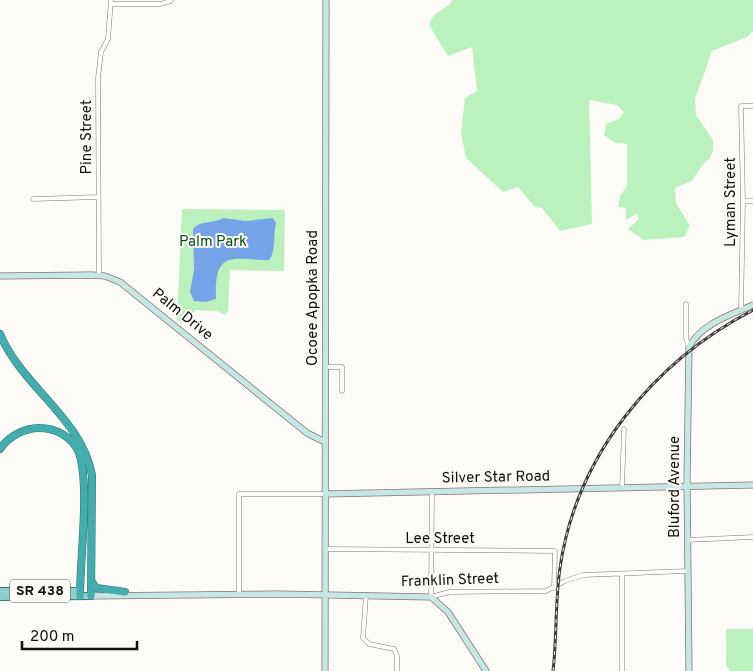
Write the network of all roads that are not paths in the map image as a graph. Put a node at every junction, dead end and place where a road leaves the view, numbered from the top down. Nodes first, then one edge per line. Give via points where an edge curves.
1 (326, 0) edge
2 (171, 1) dead end
3 (111, 2) edge
4 (753, 106) edge
5 (98, 198) junction
6 (33, 199) dead end
7 (743, 201) junction
8 (753, 201) edge
9 (0, 276) edge
10 (99, 276) junction
11 (686, 304) dead end
12 (753, 305) edge
13 (740, 311) junction
14 (0, 334) edge
15 (689, 347) junction
16 (325, 368) junction
17 (342, 391) dead end
18 (624, 429) dead end
19 (324, 442) junction
20 (0, 449) edge
21 (753, 485) edge
22 (687, 486) junction
23 (622, 488) junction
24 (432, 492) junction
25 (325, 494) junction
26 (753, 537) edge
27 (687, 540) junction
28 (325, 550) junction
29 (431, 550) junction
30 (687, 572) junction
31 (622, 574) junction
32 (90, 579) junction
33 (554, 588) junction
34 (0, 591) edge
35 (125, 592) junction
36 (80, 593) junction
37 (91, 593) junction
38 (149, 594) junction
39 (240, 594) junction
40 (325, 595) junction
41 (366, 595) junction
42 (0, 597) edge
43 (431, 597) junction
44 (325, 671) edge
45 (397, 671) edge
46 (486, 671) edge
47 (622, 671) edge
48 (689, 671) edge

1 - 16 main road, Ocoee Apopka Road
2 - 3 street via 160,4
3 - 5 street, Pine Street via 108,39 101,52 99,66
4 - 7 street, Lyman Street via 741,106
5 - 6 street
5 - 10 street, Pine Street
7 - 8 street
7 - 13 street, Lyman Street
9 - 10 main road, Palm Drive
10 - 19 main road, Palm Drive via 127,287 307,433
11 - 15 street, Bluford Avenue
12 - 13 main road
13 - 15 main road via 699,333
14 - 32 highway via 18,365 86,449 92,474
15 - 22 main road, Bluford Avenue
16 - 17 street via 342,367
16 - 19 main road, Ocoee Apopka Road
18 - 23 street
19 - 25 main road, Ocoee Apopka Road
20 - 36 highway via 20,432 39,428 63,433 78,452 82,474
21 - 22 main road, Silver Star Road
22 - 23 main road, Silver Star Road
22 - 27 main road, Bluford Avenue
23 - 24 main road, Silver Star Road
24 - 25 main road, Silver Star Road
24 - 29 street
25 - 28 main road, Ocoee Apopka Road
25 - 39 street, Silver Star Road via 239,494
26 - 27 street
27 - 30 main road, Bluford Avenue
28 - 29 street, Lee Street
28 - 40 main road, Ocoee Apopka Road
29 - 33 street, Lee Street via 555,551
29 - 43 street
30 - 31 street, Franklin Street
30 - 48 main road, Bluford Avenue
31 - 33 street, Franklin Street via 583,575
31 - 47 street
32 - 35 highway via 96,588
32 - 37 highway
33 - 43 street, Franklin Street via 541,592 449,592
34 - 36 main road, Franklin Street / SR 438
35 - 37 main road, Franklin Street / SR 438
35 - 38 main road, Franklin Street / SR 438
36 - 37 main road, Franklin Street / SR 438
36 - 42 main road, Franklin Street / SR 438
37 - 38 main road, Franklin Street / SR 438
38 - 39 main road, Franklin Street / SR 438
39 - 40 main road, Franklin Street / SR 438
40 - 41 main road, Franklin Street
40 - 44 main road, Ocoee Apopka Road
41 - 43 main road, Franklin Street
41 - 45 street via 363,638 369,644 394,649
43 - 46 main road via 448,612

